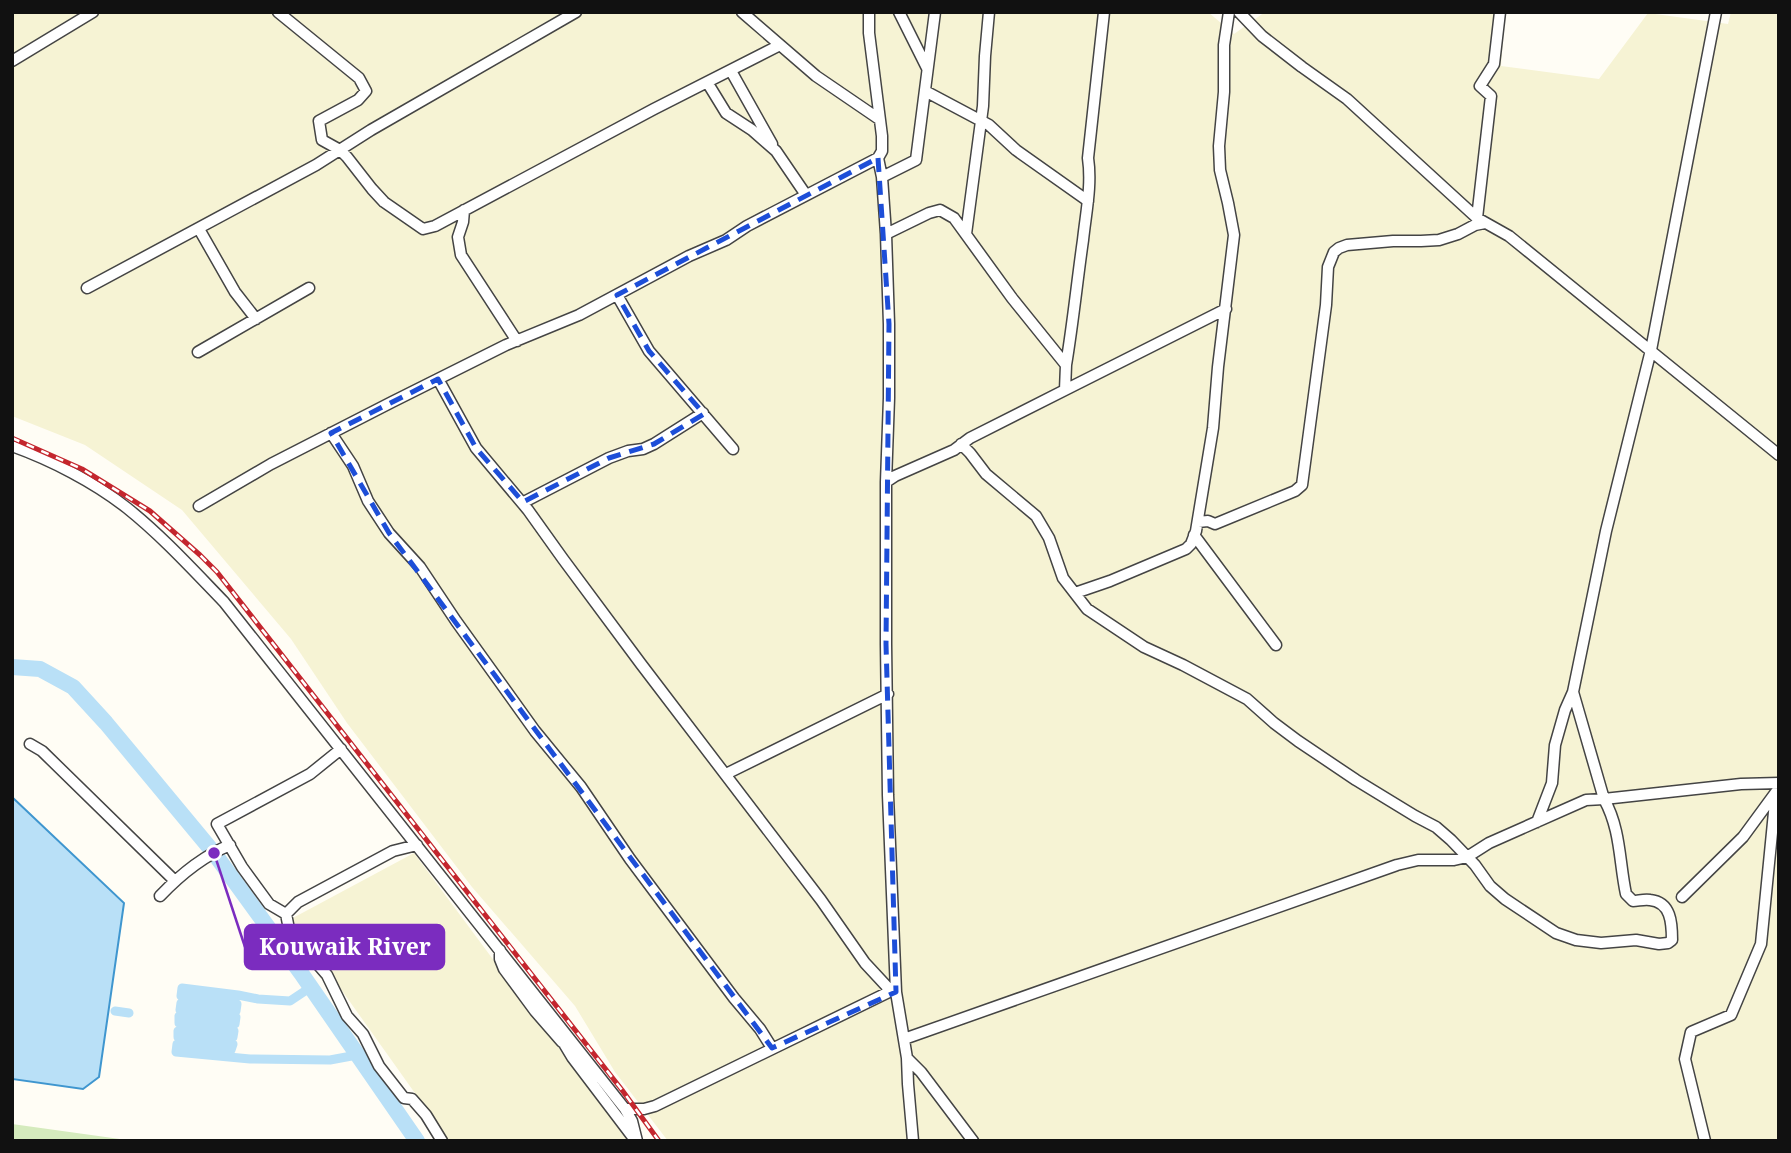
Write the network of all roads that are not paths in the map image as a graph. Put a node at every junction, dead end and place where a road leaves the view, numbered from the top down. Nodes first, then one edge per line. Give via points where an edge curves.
1 (93, 12) edge
2 (278, 12) edge
3 (576, 12) edge
4 (742, 12) edge
5 (869, 12) edge
6 (899, 12) edge
7 (935, 12) edge
8 (989, 12) edge
9 (1104, 12) edge
10 (1229, 12) edge
11 (1239, 12) edge
12 (1500, 12) edge
13 (1716, 12) edge
14 (780, 45) junction
15 (12, 61) edge
16 (928, 69) junction
17 (731, 71) junction
18 (707, 82) junction
19 (925, 91) junction
20 (879, 119) junction
21 (981, 121) junction
22 (340, 150) junction
23 (776, 150) junction
24 (878, 158) junction
25 (882, 177) junction
26 (806, 195) junction
27 (1088, 201) junction
28 (464, 211) junction
29 (1481, 221) junction
30 (199, 229) junction
31 (886, 234) junction
32 (966, 234) junction
33 (87, 288) dead end
34 (309, 288) dead end
35 (617, 295) junction
36 (1226, 309) junction
37 (256, 319) junction
38 (517, 341) junction
39 (1651, 350) junction
40 (198, 352) dead end
41 (1066, 365) junction
42 (438, 379) junction
43 (1065, 390) junction
44 (704, 413) junction
45 (331, 433) junction
46 (961, 444) junction
47 (12, 446) edge
48 (733, 449) dead end
49 (1779, 455) edge
50 (886, 482) junction
51 (522, 503) junction
52 (199, 506) dead end
53 (1198, 522) junction
54 (1194, 535) junction
55 (1075, 593) junction
56 (1276, 645) dead end
57 (1573, 692) junction
58 (888, 694) junction
59 (30, 744) dead end
60 (341, 749) junction
61 (726, 774) junction
62 (1778, 788) edge
63 (1604, 799) junction
64 (1537, 822) junction
65 (230, 845) junction
66 (418, 845) junction
67 (1467, 856) junction
68 (175, 881) junction
69 (160, 896) dead end
70 (1682, 897) dead end
71 (286, 914) junction
72 (500, 950) junction
73 (893, 991) junction
74 (561, 1028) junction
75 (904, 1039) junction
76 (562, 1042) junction
77 (772, 1048) junction
78 (907, 1058) junction
79 (927, 1082) junction
80 (908, 1091) junction
81 (625, 1109) junction
82 (632, 1121) junction
83 (442, 1141) edge
84 (636, 1141) edge
85 (646, 1141) edge
86 (913, 1141) edge
87 (972, 1141) edge
88 (1705, 1141) edge

1 - 15 street
2 - 22 street via 359,78 366,91 319,121 322,140
3 - 22 street
4 - 14 street
5 - 20 street
6 - 16 street
7 - 16 street
8 - 21 street
9 - 27 street via 1088,158
10 - 36 street via 1219,146 1234,235
11 - 29 street via 1262,36 1347,99
12 - 29 street via 1494,64 1480,86 1491,96
13 - 39 street
14 - 17 street
14 - 20 street
16 - 19 street
17 - 18 street
17 - 23 street
18 - 23 street via 726,113
18 - 28 street
19 - 21 street
19 - 25 street via 916,160
20 - 24 street via 882,151
21 - 27 street
21 - 32 street
22 - 28 street via 384,202 423,229
22 - 30 street
23 - 26 street
24 - 25 street
24 - 26 street
25 - 31 street
26 - 35 street
27 - 41 street
28 - 38 street via 458,237 461,255
29 - 39 street via 1509,236
29 - 53 street via 1439,240 1347,245 1334,252 1328,267 1301,485 1215,524
30 - 33 street
30 - 37 street
31 - 32 street via 940,210 954,218
31 - 50 street via 890,398
32 - 41 street
34 - 37 street
35 - 38 street
35 - 44 street via 649,351
36 - 43 street
36 - 53 street
37 - 40 street
38 - 42 street
39 - 49 street
39 - 57 street via 1606,531
41 - 43 street
42 - 45 street
42 - 51 street via 476,448
43 - 46 street
44 - 48 street
44 - 51 street via 654,444 609,458
45 - 52 street
45 - 77 street via 388,533 420,567 535,732 581,787
46 - 50 street
46 - 55 street via 986,474 1036,516 1063,578
47 - 60 street via 94,486 177,552
50 - 58 street
51 - 61 street
53 - 54 street
54 - 55 street via 1191,544 1177,554
54 - 56 street
55 - 67 street via 1087,609 1144,647 1247,699 1298,741 1436,827
57 - 63 street
57 - 64 street via 1555,745 1552,783
58 - 61 street
58 - 73 street
59 - 68 street
60 - 65 street via 310,774 217,824
60 - 66 street
61 - 73 street via 865,962
62 - 63 street via 1741,784
62 - 70 street via 1743,837
62 - 88 street via 1761,944 1731,1015 1691,1032 1685,1059
63 - 64 street via 1586,800
63 - 67 street via 1615,824 1626,894 1633,901 1657,902 1666,909 1672,926 1668,943 1601,943 1563,936 1490,887
64 - 67 street
65 - 68 street
65 - 71 street via 269,904
66 - 71 street via 393,851 298,902
66 - 72 street
67 - 75 street via 1397,865
68 - 69 street
71 - 83 street via 289,929 327,975 379,1066 404,1098 412,1099 426,1115
72 - 74 street
72 - 76 street via 504,968
73 - 75 street
73 - 77 street
74 - 76 street
74 - 81 street
75 - 78 street
76 - 84 street
77 - 81 street via 656,1107
78 - 79 street
78 - 80 street
79 - 80 street via 916,1080
79 - 87 street
80 - 86 street
81 - 82 street
82 - 84 street
82 - 85 street

